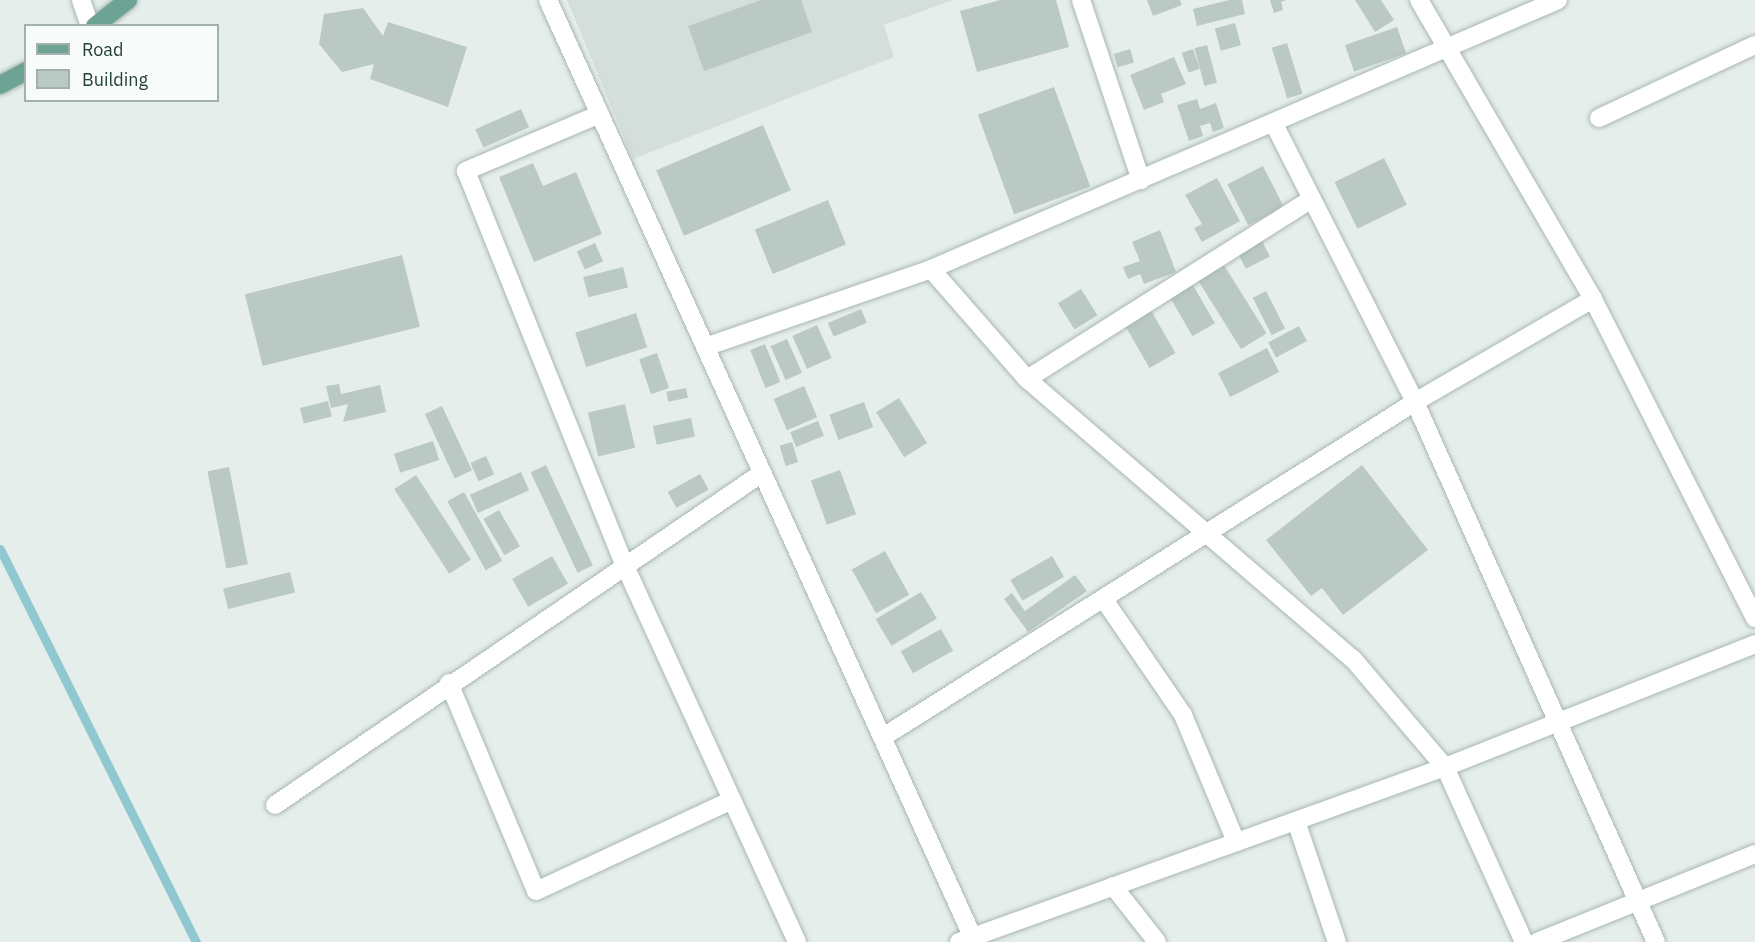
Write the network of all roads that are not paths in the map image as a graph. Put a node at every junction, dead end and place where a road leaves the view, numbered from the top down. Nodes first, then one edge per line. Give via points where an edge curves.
1 (81, 0) edge
2 (128, 0) edge
3 (548, 0) edge
4 (1081, 0) edge
5 (1419, 0) edge
6 (1558, 0) edge
7 (89, 24) edge
8 (97, 24) edge
9 (1755, 45) edge
10 (1451, 50) junction
11 (24, 72) edge
12 (0, 86) edge
13 (600, 114) junction
14 (1599, 118) dead end
15 (1274, 124) junction
16 (1141, 180) junction
17 (1312, 200) junction
18 (932, 270) junction
19 (1593, 299) junction
20 (705, 346) junction
21 (1027, 380) junction
22 (1415, 402) junction
23 (762, 473) junction
24 (1210, 536) junction
25 (625, 566) junction
26 (1105, 601) junction
27 (1755, 618) edge
28 (1755, 644) edge
29 (449, 683) junction
30 (1557, 721) junction
31 (883, 737) junction
32 (1445, 767) junction
33 (732, 800) junction
34 (274, 805) dead end
35 (1296, 821) junction
36 (1236, 842) junction
37 (1755, 854) edge
38 (1113, 886) junction
39 (1638, 901) junction
40 (969, 940) edge
41 (797, 942) edge
42 (1157, 942) edge
43 (1337, 942) edge
44 (1524, 942) edge
45 (1537, 942) edge
46 (1656, 942) edge

1 - 7 street
2 - 8 main road
3 - 13 street
4 - 16 street
5 - 10 street
6 - 10 street
9 - 14 street
10 - 15 street
10 - 19 street
11 - 12 main road
13 - 20 street
13 - 25 street via 466,171
15 - 16 street
15 - 17 street
16 - 18 street
17 - 21 street
17 - 22 street
18 - 20 street
18 - 21 street
19 - 22 street
19 - 27 street
20 - 23 street
21 - 24 street
22 - 24 street
22 - 30 street
23 - 25 street
23 - 31 street
24 - 26 street
24 - 32 street via 1353,659
25 - 29 street
25 - 33 street
26 - 31 street
26 - 36 street via 1183,715
28 - 30 street
29 - 33 street via 536,891
29 - 34 street
30 - 32 street
30 - 39 street
31 - 40 street
32 - 35 street
32 - 44 street
33 - 41 street
35 - 36 street
35 - 43 street
36 - 38 street
37 - 39 street
38 - 40 street
38 - 42 street
39 - 45 street
39 - 46 street

